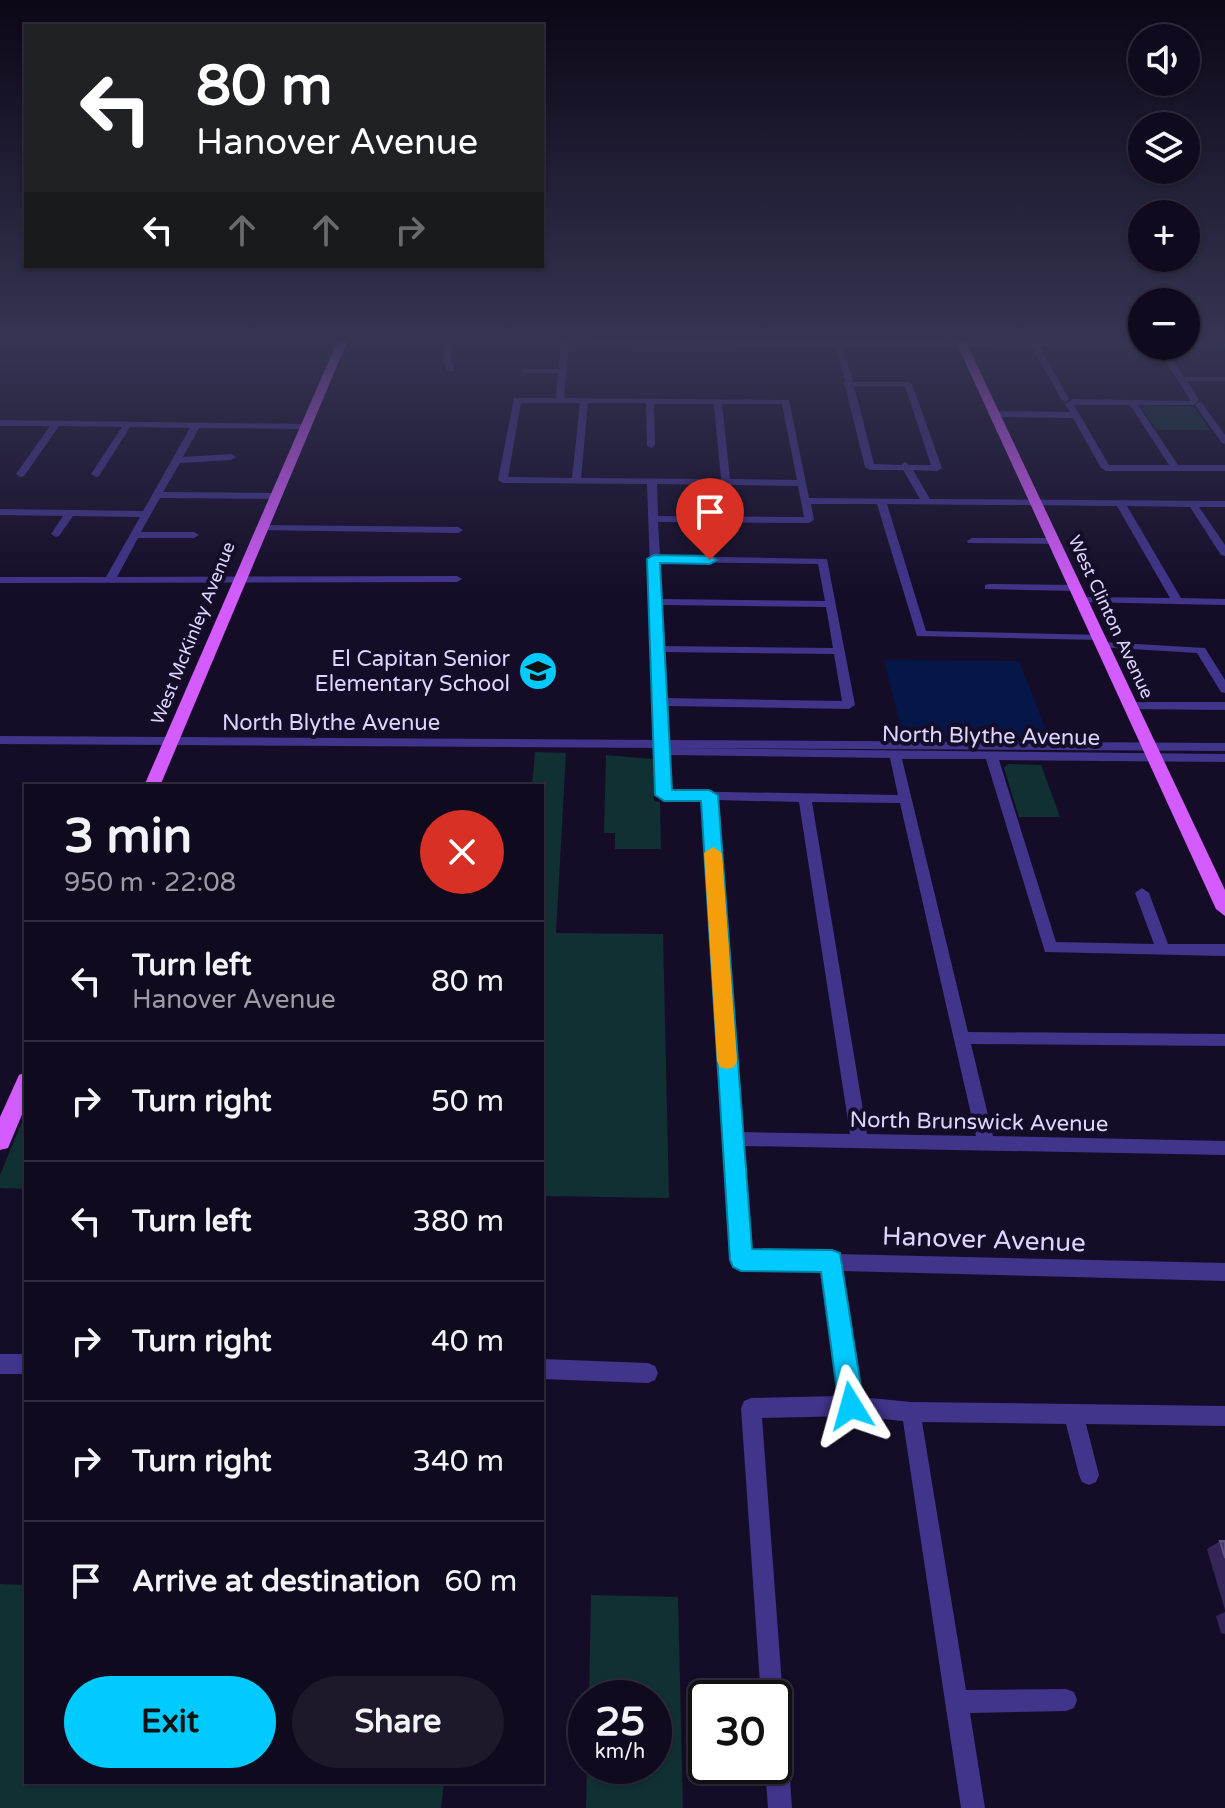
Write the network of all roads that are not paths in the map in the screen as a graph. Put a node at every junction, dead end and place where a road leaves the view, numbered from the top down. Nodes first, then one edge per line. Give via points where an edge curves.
1 (54, 426) edge
2 (126, 426) edge
3 (195, 426) edge
4 (299, 426) edge
5 (307, 426) edge
6 (512, 426) edge
7 (581, 426) edge
8 (651, 426) edge
9 (720, 426) edge
10 (791, 426) edge
11 (859, 426) edge
12 (923, 426) edge
13 (1000, 426) edge
14 (1082, 426) edge
15 (1148, 426) edge
16 (651, 445) dead end
17 (231, 457) dead end
18 (176, 460) junction
19 (905, 465) junction
20 (1175, 467) junction
21 (1225, 468) edge
22 (21, 474) dead end
23 (96, 474) dead end
24 (576, 481) junction
25 (652, 482) junction
26 (726, 482) junction
27 (802, 483) junction
28 (156, 495) junction
29 (274, 496) junction
30 (806, 501) junction
31 (881, 501) junction
32 (926, 501) junction
33 (1036, 502) junction
34 (1120, 503) junction
35 (1192, 503) junction
36 (1225, 504) edge
37 (0, 512) edge
38 (70, 513) junction
39 (146, 514) junction
40 (652, 519) junction
41 (260, 528) junction
42 (458, 530) dead end
43 (56, 534) dead end
44 (134, 535) junction
45 (194, 535) dead end
46 (972, 541) dead end
47 (1055, 541) junction
48 (1225, 553) edge
49 (654, 559) junction
50 (239, 579) junction
51 (457, 579) dead end
52 (0, 580) edge
53 (109, 581) junction
54 (989, 587) dead end
55 (1080, 594) junction
56 (1177, 601) junction
57 (656, 602) junction
58 (1225, 602) edge
59 (830, 604) junction
60 (1100, 641) junction
61 (659, 649) junction
62 (839, 651) junction
63 (1225, 689) edge
64 (660, 702) junction
65 (1130, 706) junction
66 (1225, 706) edge
67 (0, 740) edge
68 (172, 741) junction
69 (662, 746) junction
70 (1225, 747) edge
71 (1153, 752) junction
72 (895, 754) junction
73 (991, 755) junction
74 (1225, 758) edge
75 (153, 784) edge
76 (709, 795) junction
77 (805, 798) junction
78 (905, 799) junction
79 (1142, 893) dead end
80 (1225, 909) edge
81 (1163, 949) junction
82 (1225, 950) edge
83 (961, 1038) junction
84 (1225, 1040) edge
85 (24, 1086) edge
86 (732, 1139) junction
87 (859, 1139) junction
88 (0, 1141) edge
89 (986, 1143) junction
90 (1225, 1148) edge
91 (832, 1261) junction
92 (1225, 1272) edge
93 (0, 1364) edge
94 (24, 1364) edge
95 (544, 1369) edge
96 (648, 1373) dead end
97 (851, 1406) junction
98 (911, 1412) junction
99 (1073, 1414) junction
100 (1225, 1416) edge
101 (1089, 1475) dead end
102 (771, 1680) edge
103 (1066, 1700) dead end
104 (957, 1702) junction
105 (778, 1784) edge
106 (780, 1808) edge
107 (973, 1808) edge

1 - 22 street
2 - 23 street
3 - 18 street
4 - 29 main road, West McKinley Avenue via 270,492
5 - 29 main road, West McKinley Avenue
6 - 24 street via 503,480
7 - 24 street
8 - 16 street
9 - 26 street
10 - 27 street
11 - 19 street via 870,467
12 - 19 street via 937,468
13 - 33 main road, West Clinton Avenue
14 - 20 street via 1106,468
15 - 20 street
17 - 18 street
18 - 28 street
19 - 32 street
20 - 21 street
24 - 25 street
25 - 26 street
25 - 40 street
26 - 27 street
27 - 30 street
28 - 29 street
28 - 39 street
29 - 41 main road, West McKinley Avenue
30 - 31 street
30 - 40 street via 809,520
31 - 32 street
31 - 60 street via 921,634
32 - 33 street
33 - 34 street
33 - 47 main road, West Clinton Avenue
34 - 35 street
34 - 56 street
35 - 36 street
35 - 48 street
37 - 38 street
38 - 39 street
38 - 43 street
39 - 44 street
40 - 49 street
41 - 42 street
41 - 50 main road, West McKinley Avenue
44 - 45 street
44 - 53 street
46 - 47 street
47 - 55 main road, West Clinton Avenue
49 - 57 street
49 - 59 street via 823,561
50 - 51 street
50 - 53 street
50 - 68 main road, West McKinley Avenue
52 - 53 street
54 - 55 street
55 - 56 street
55 - 60 main road, West Clinton Avenue
56 - 58 street
57 - 59 street
57 - 61 street
59 - 62 street
60 - 63 street via 1201,650
60 - 65 main road, West Clinton Avenue
61 - 62 street
61 - 64 street
62 - 64 street via 849,705
64 - 69 street
65 - 66 street
65 - 71 main road, West Clinton Avenue
67 - 68 street, North Blythe Avenue
68 - 69 street, North Blythe Avenue
68 - 75 main road, West McKinley Avenue
69 - 71 street, North Blythe Avenue via 688,742
69 - 72 street, North Blythe Avenue via 672,752
69 - 76 street via 664,795
70 - 71 street, North Blythe Avenue
71 - 73 street, North Blythe Avenue
71 - 74 street, North Blythe Avenue
71 - 80 main road, West Clinton Avenue
72 - 73 street, North Blythe Avenue
72 - 78 street
73 - 81 street via 1050,948
76 - 77 street
76 - 86 street
77 - 78 street
77 - 87 street
78 - 83 street
79 - 81 street
81 - 82 street
83 - 84 street
83 - 89 street
85 - 88 main road
86 - 87 street, North Brunswick Avenue
86 - 91 street, Hanover Avenue via 741,1260
87 - 89 street, North Brunswick Avenue
89 - 90 street, North Brunswick Avenue
91 - 92 street, Hanover Avenue
91 - 97 street
93 - 94 street
95 - 96 street
97 - 98 street
97 - 102 street via 751,1408
98 - 99 street
98 - 104 street
99 - 100 street
99 - 101 street
103 - 104 street
104 - 107 street
105 - 106 street

